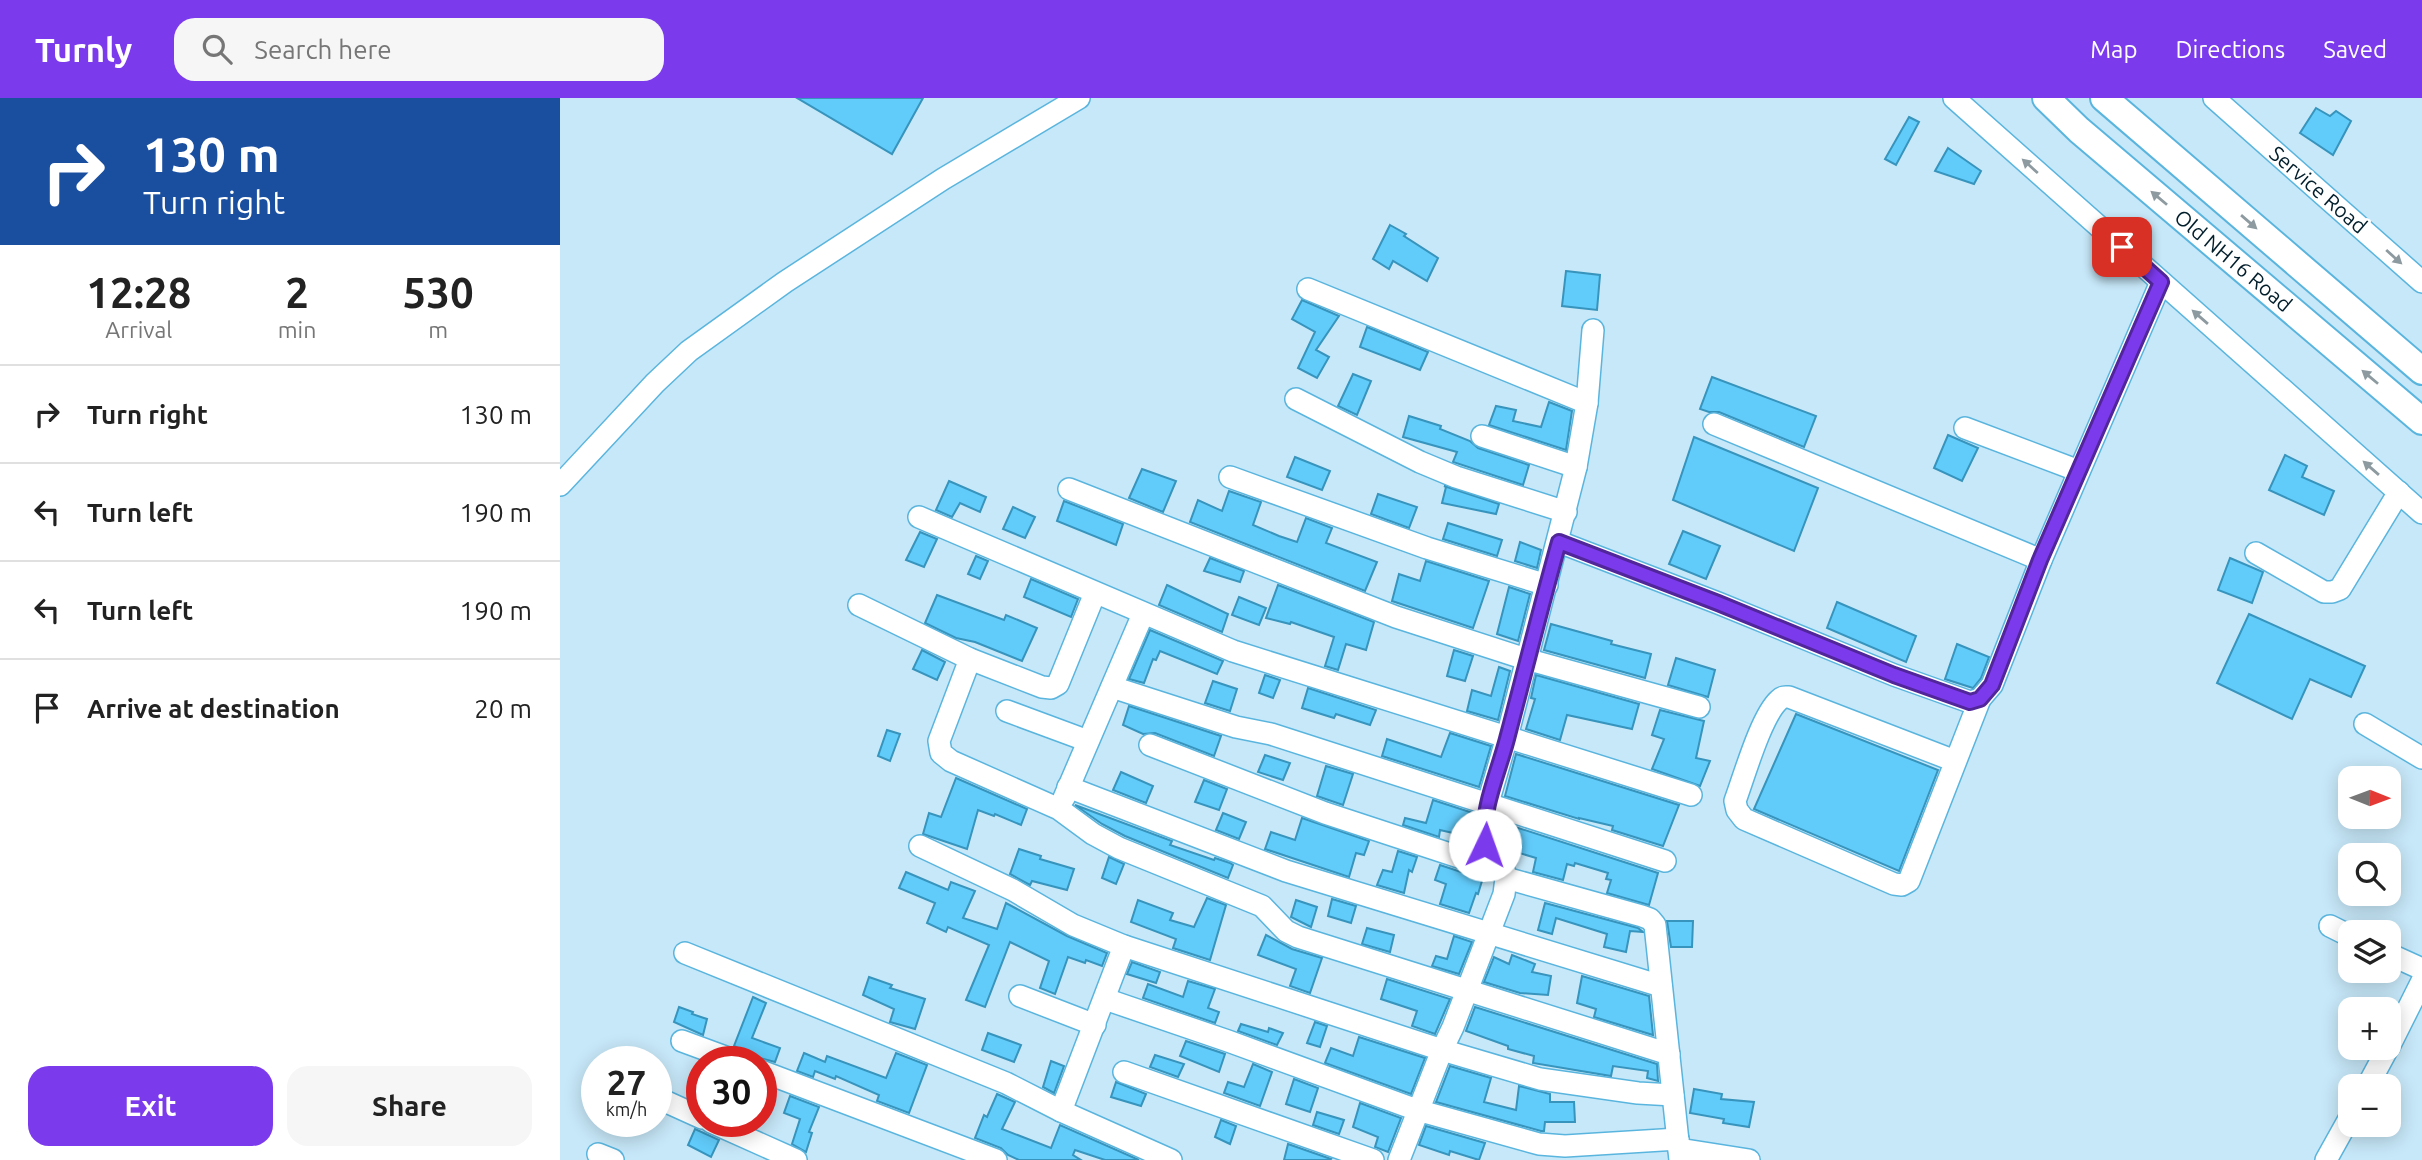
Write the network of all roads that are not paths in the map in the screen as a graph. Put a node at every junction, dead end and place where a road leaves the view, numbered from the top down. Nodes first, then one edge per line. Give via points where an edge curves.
1 (1079, 98) edge
2 (1954, 98) edge
3 (2046, 98) edge
4 (2104, 98) edge
5 (2214, 98) edge
6 (2161, 282) junction
7 (2422, 282) edge
8 (1308, 289) dead end
9 (1593, 330) dead end
10 (2422, 371) edge
11 (1296, 399) dead end
12 (1587, 403) junction
13 (2422, 421) edge
14 (1714, 424) dead end
15 (1965, 428) dead end
16 (1482, 436) dead end
17 (1576, 467) junction
18 (2079, 471) junction
19 (1230, 477) dead end
20 (560, 485) edge
21 (1069, 489) dead end
22 (2399, 492) junction
23 (1566, 512) junction
24 (2422, 513) edge
25 (919, 517) dead end
26 (1559, 542) junction
27 (2256, 553) dead end
28 (2040, 560) junction
29 (1547, 585) junction
30 (1095, 593) junction
31 (859, 605) dead end
32 (1143, 614) junction
33 (970, 659) junction
34 (1526, 659) junction
35 (1112, 687) junction
36 (1980, 699) junction
37 (1699, 707) dead end
38 (1007, 711) dead end
39 (2365, 724) dead end
40 (1507, 737) junction
41 (1088, 741) junction
42 (1150, 746) dead end
43 (2422, 758) edge
44 (1955, 761) junction
45 (1068, 787) junction
46 (1691, 794) dead end
47 (1488, 803) junction
48 (1059, 809) junction
49 (920, 846) dead end
50 (1495, 858) junction
51 (1665, 862) dead end
52 (1506, 878) junction
53 (2330, 926) dead end
54 (2338, 930) edge
55 (1489, 933) junction
56 (1124, 946) junction
57 (685, 953) dead end
58 (2401, 960) edge
59 (2422, 970) edge
60 (2422, 982) edge
61 (1661, 985) junction
62 (1467, 992) junction
63 (1020, 996) dead end
64 (1105, 999) junction
65 (2401, 1022) edge
66 (1095, 1025) junction
67 (682, 1041) dead end
68 (696, 1046) edge
69 (1442, 1050) junction
70 (1669, 1054) junction
71 (1124, 1072) dead end
72 (777, 1076) edge
73 (1673, 1094) junction
74 (1418, 1110) junction
75 (1061, 1111) junction
76 (745, 1137) edge
77 (2339, 1137) edge
78 (1679, 1149) edge
79 (796, 1160) edge
80 (996, 1160) edge
81 (1171, 1160) edge
82 (1373, 1160) edge
83 (1399, 1160) edge
84 (1749, 1160) edge
85 (2326, 1160) edge

1 - 20 street via 807,267 689,351
6 -> 2 street
13 -> 3 main road, Old NH16 Road
4 -> 10 main road, Old NH16 Road
5 -> 7 street, Service Road
6 - 18 street
22 -> 6 street
8 - 12 street
9 - 12 street
11 - 23 street via 1420,462
12 - 17 street
14 - 28 street
15 - 18 street
16 - 17 street
17 - 23 street
18 - 28 street
19 - 29 street via 1427,548
21 - 34 street via 1396,617
22 - 24 street
22 - 27 street via 2340,589 2324,592
23 - 26 street
25 - 30 street
26 - 29 street
26 - 36 street via 1894,675 1970,702
28 - 36 street via 1992,685
29 - 34 street
30 - 32 street
30 - 33 street via 1058,684 1051,688
31 - 33 street
32 - 35 street
32 - 40 street via 1233,651
33 - 48 street via 939,741 941,753
34 - 37 street
34 - 40 street
35 - 41 street
35 - 47 street
36 - 44 street
38 - 41 street
39 - 43 street
40 - 46 street
40 - 47 street
41 - 45 street
42 - 50 street via 1465,859
44 - 44 street via 1783,697 1764,725 1735,802 1744,819 1902,885 1909,881
45 - 48 street
45 - 55 street via 1286,871
47 - 50 street via 1483,830 1485,845
47 - 51 street
48 - 62 street via 1119,848 1262,906 1298,937
49 - 56 street via 1013,890 1073,925
50 - 52 street
52 - 55 street
52 - 61 street via 1650,919 1655,925
53 - 54 street
55 - 61 street
55 - 62 street
56 - 64 street
56 - 69 street
57 - 75 street via 1006,1083
58 - 59 street
60 - 65 street
61 - 70 street
62 - 69 street
62 - 70 street
63 - 66 street
64 - 66 street
64 - 74 street
66 - 75 street
67 - 68 street
69 - 73 street via 1540,1079
69 - 74 street
70 - 73 street
71 - 82 street
72 - 80 street
73 - 78 street
74 - 78 street via 1539,1144
74 - 83 street
75 - 81 street
76 - 79 street
77 - 85 street
78 - 84 street

